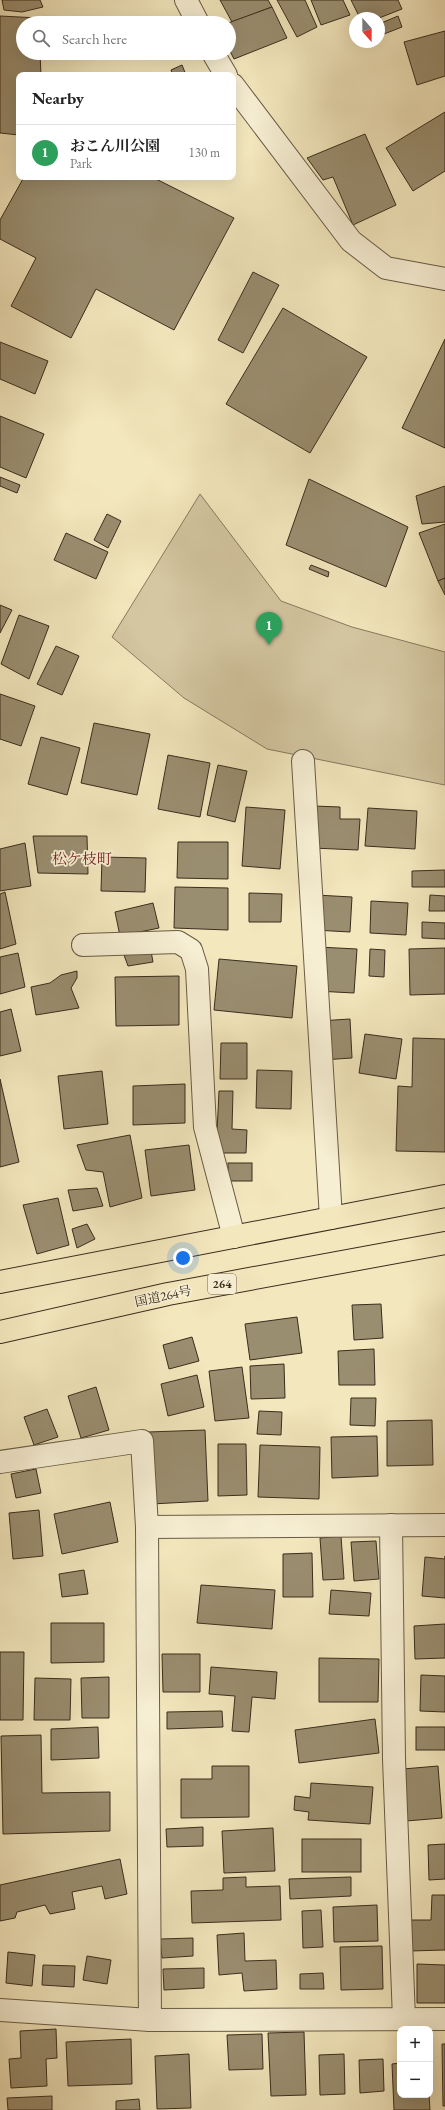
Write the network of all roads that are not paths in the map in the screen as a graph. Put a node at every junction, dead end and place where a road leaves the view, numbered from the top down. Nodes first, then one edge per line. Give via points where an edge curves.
1 (186, 0) edge
2 (194, 16) edge
3 (217, 60) edge
4 (224, 72) edge
5 (236, 89) edge
6 (445, 279) edge
7 (303, 761) dead end
8 (83, 945) dead end
9 (445, 1196) edge
10 (332, 1218) junction
11 (234, 1237) junction
12 (445, 1243) edge
13 (0, 1282) edge
14 (0, 1332) edge
15 (0, 1462) edge
16 (445, 1524) edge
17 (391, 1525) junction
18 (147, 1527) junction
19 (0, 2010) edge
20 (404, 2019) junction
21 (445, 2019) edge
22 (150, 2020) junction

1 - 2 street
3 - 4 street
5 - 6 street via 351,241 386,268
7 - 10 street
8 - 11 street via 178,942 192,950 198,969 205,1127
9 - 10 highway
10 - 11 highway
11 - 13 highway
12 - 14 highway, 国道264号 / 264 via 168,1294
15 - 18 street via 142,1441
16 - 17 street
17 - 18 street
17 - 20 street via 394,1759
18 - 22 street
19 - 22 street
20 - 21 street
20 - 22 street

